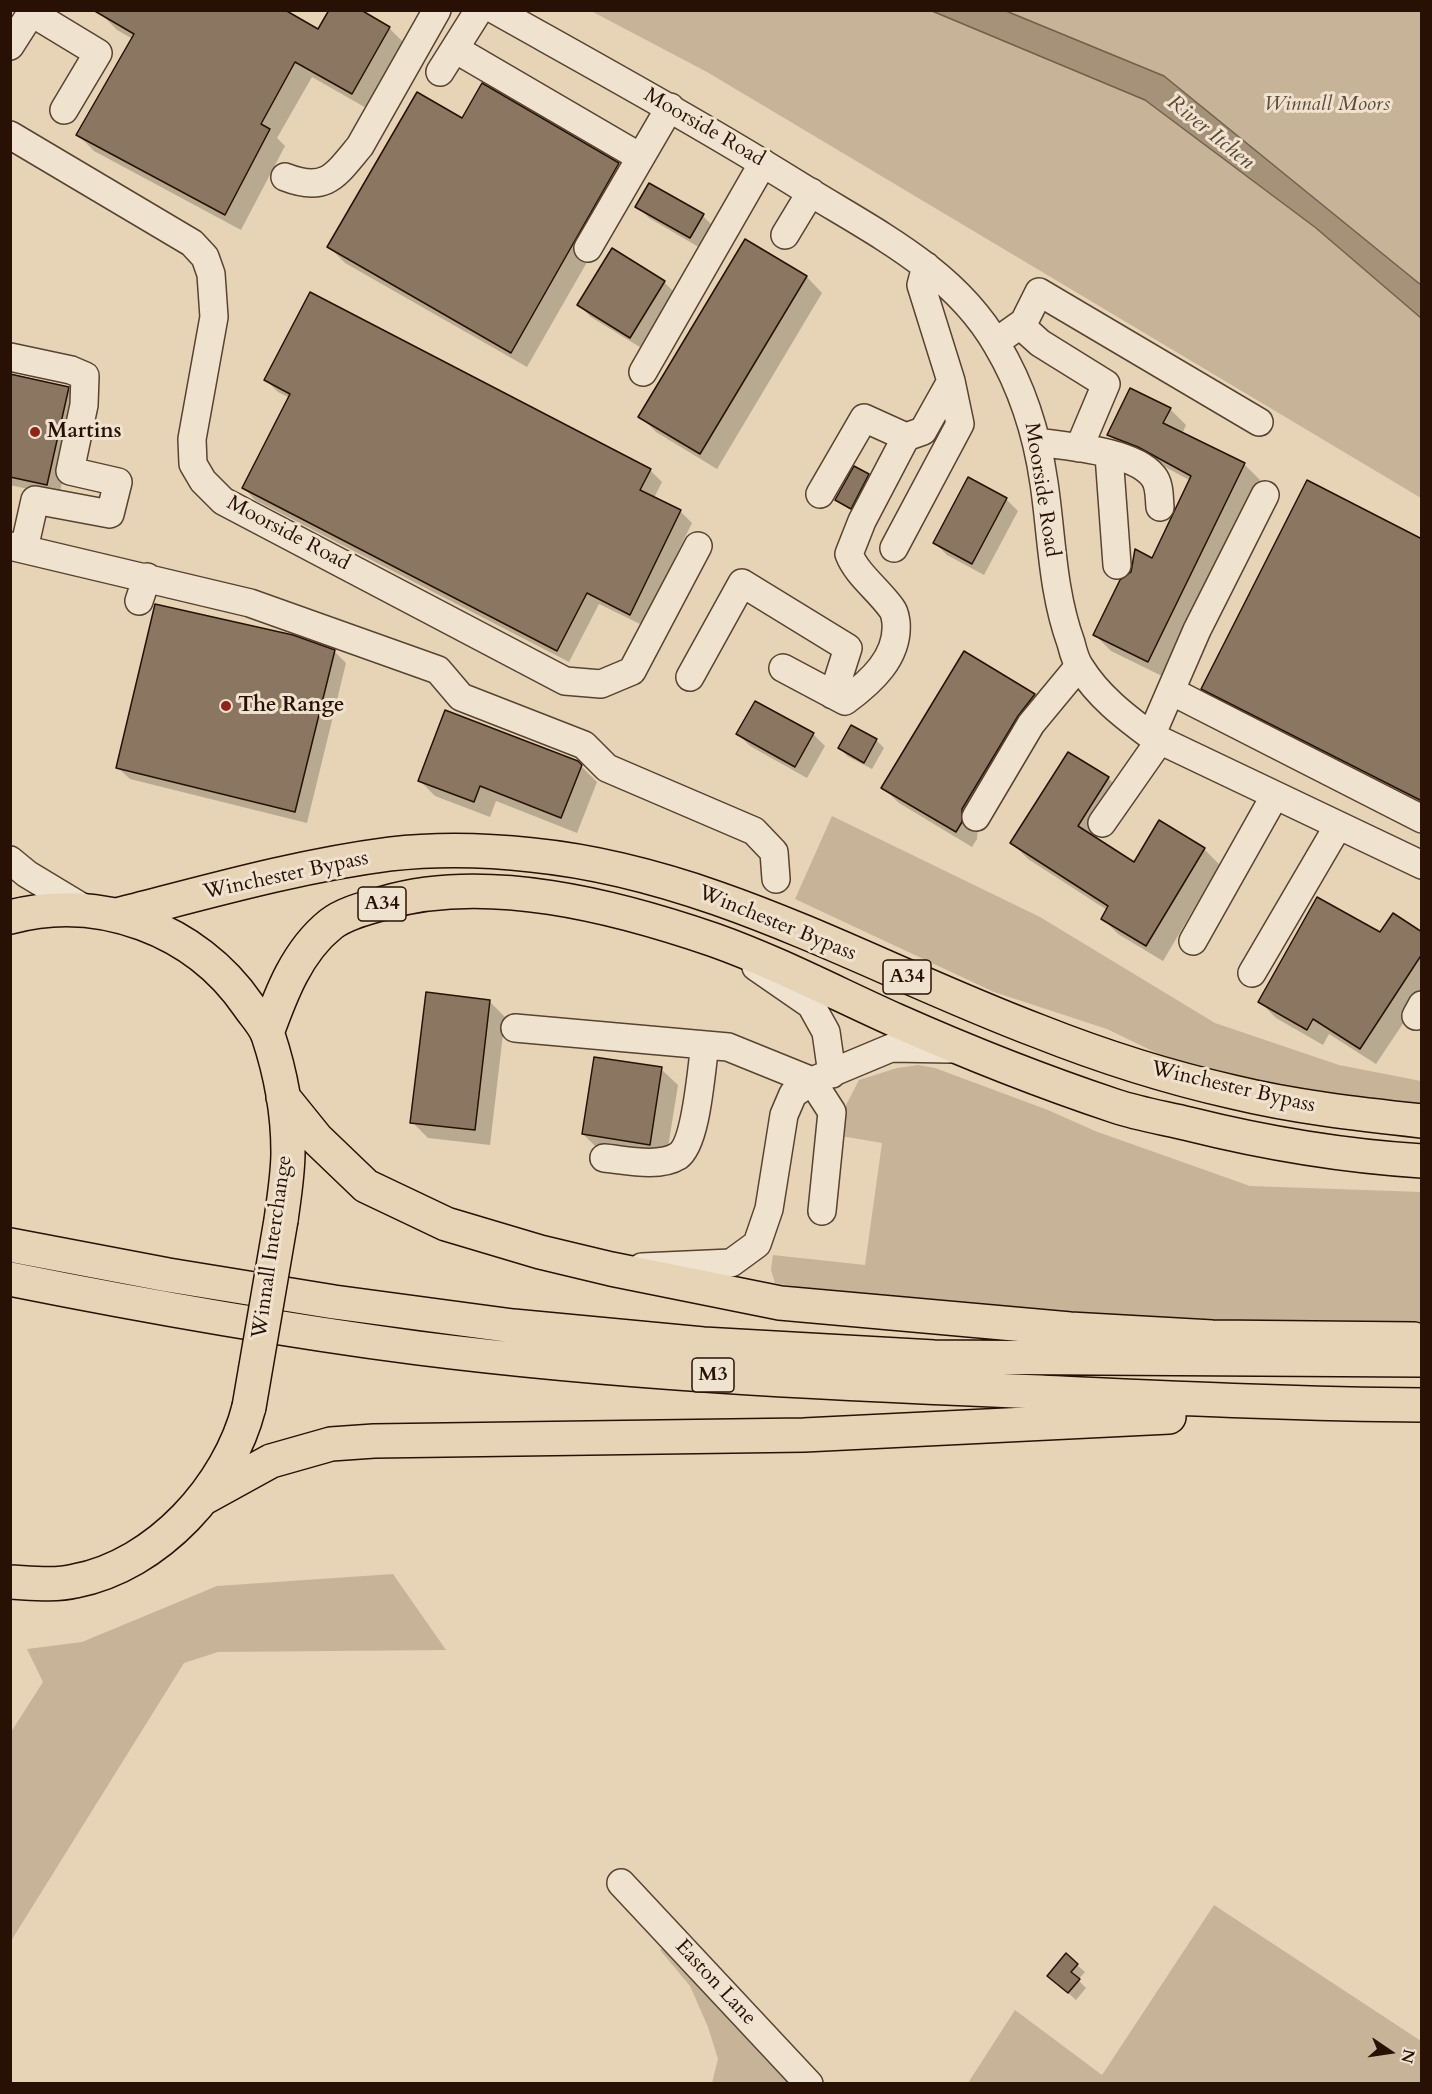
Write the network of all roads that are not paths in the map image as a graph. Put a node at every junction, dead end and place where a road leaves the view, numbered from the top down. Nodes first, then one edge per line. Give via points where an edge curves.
1 (436, 10) edge
2 (479, 10) edge
3 (495, 10) edge
4 (33, 12) edge
5 (10, 46) edge
6 (454, 49) junction
7 (440, 72) dead end
8 (670, 107) junction
9 (64, 110) dead end
10 (10, 135) edge
11 (640, 157) junction
12 (763, 163) junction
13 (285, 177) dead end
14 (810, 192) junction
15 (785, 235) dead end
16 (588, 248) dead end
17 (927, 266) junction
18 (1020, 325) junction
19 (996, 342) junction
20 (10, 357) edge
21 (643, 372) dead end
22 (951, 381) junction
23 (1259, 422) dead end
24 (906, 437) junction
25 (1037, 442) junction
26 (1079, 448) junction
27 (1109, 455) junction
28 (820, 494) dead end
29 (1265, 495) dead end
30 (1160, 507) dead end
31 (698, 546) dead end
32 (17, 547) edge
33 (894, 548) dead end
34 (1118, 565) dead end
35 (1079, 666) junction
36 (783, 668) dead end
37 (690, 677) dead end
38 (1171, 691) junction
39 (833, 695) junction
40 (1155, 738) junction
41 (1274, 797) junction
42 (976, 817) dead end
43 (1422, 819) edge
44 (1102, 823) dead end
45 (1338, 826) junction
46 (10, 860) edge
47 (1422, 865) edge
48 (776, 879) dead end
49 (85, 909) junction
50 (117, 915) junction
51 (10, 917) edge
52 (716, 941) junction
53 (1193, 941) dead end
54 (1252, 973) dead end
55 (515, 1029) dead end
56 (267, 1033) junction
57 (705, 1045) junction
58 (964, 1050) junction
59 (804, 1088) junction
60 (283, 1097) junction
61 (1422, 1121) edge
62 (604, 1158) dead end
63 (1422, 1161) edge
64 (822, 1211) dead end
65 (10, 1245) edge
66 (611, 1269) junction
67 (10, 1279) edge
68 (1422, 1339) edge
69 (1422, 1360) edge
70 (1330, 1404) junction
71 (1422, 1405) edge
72 (202, 1499) junction
73 (10, 1582) edge
74 (75, 1582) junction
75 (10, 1605) edge
76 (621, 1883) dead end
77 (809, 2084) edge

1 - 13 street via 360,146 343,166 317,184 305,185
2 - 6 street
3 - 8 street, Moorside Road
4 - 5 street
4 - 9 street via 98,53
6 - 7 street
6 - 11 street
8 - 11 street
8 - 12 street, Moorside Road
10 - 31 street, Moorside Road via 192,243 205,257 212,274 214,317 192,439 193,464 223,501 565,681 601,684 632,671
11 - 16 street
12 - 14 street, Moorside Road
12 - 21 street
14 - 15 street
14 - 17 street, Moorside Road
17 - 19 street, Moorside Road via 972,309
17 - 22 street via 921,285
18 - 19 street
18 - 23 street via 1039,292
18 - 26 street via 1040,343 1106,384
19 - 25 street, Moorside Road via 1015,377
20 - 32 street via 85,376 84,405 70,471 118,482 110,514 35,500
22 - 24 street via 923,431
22 - 33 street via 960,424
24 - 28 street via 864,418
24 - 39 street via 849,554 853,565 895,612 897,632 891,656 863,688 845,701
25 - 26 street
25 - 35 street, Moorside Road via 1056,586
26 - 27 street
27 - 30 street via 1142,467 1153,476
27 - 34 street
29 - 38 street
32 - 48 street via 143,589 250,603 438,670 461,696 585,745 607,768 754,831 774,852
35 - 40 street, Moorside Road via 1112,707
35 - 42 street via 1031,724
36 - 39 street
37 - 39 street via 742,583 848,648
38 - 40 street
38 - 43 street
40 - 41 street, Moorside Road
40 - 44 street
41 - 45 street, Moorside Road
41 - 53 street
45 - 47 street, Moorside Road
45 - 54 street
46 - 49 street
49 - 50 highway, Winnall Interchange
49 - 51 highway, Winnall Interchange via 45,910
50 - 56 highway, Winnall Interchange via 170,935 210,961 227,976
50 - 61 highway, Winchester Bypass / A34 via 267,877 391,854 531,855 600,864 734,903 1039,1032 1138,1066 1234,1093 1338,1112
52 - 56 highway, Winchester Bypass / A34 via 563,900 514,893 407,896 332,923 293,970
52 - 58 highway, Winchester Bypass / A34
52 - 59 street via 811,1005 826,1032
55 - 57 street
56 - 60 highway, Winnall Interchange
57 - 59 street via 728,1047
57 - 62 street via 691,1133 678,1156 652,1162
58 - 59 street via 891,1048
58 - 63 highway, Winchester Bypass / A34 via 1118,1107 1228,1134 1319,1151
59 - 64 street via 832,1112
59 - 66 street via 784,1115 769,1209 757,1244 731,1263
60 - 66 highway via 317,1139 366,1186 446,1224
60 - 72 highway, Winnall Interchange, bridge via 288,1152 281,1220 249,1407 242,1434
65 - 69 highway, M3 via 334,1302 513,1326 703,1344 934,1357
66 - 68 highway via 780,1303 1003,1323 1212,1337
67 - 70 highway, M3 via 145,1306 419,1348 654,1371 902,1387
70 - 71 highway, M3
70 - 72 highway, M3 via 1178,1416 816,1434 331,1444 271,1461
72 - 74 highway, Winnall Interchange via 157,1544 114,1569
73 - 74 highway, Winnall Interchange
74 - 75 highway
76 - 77 street, Easton Lane

